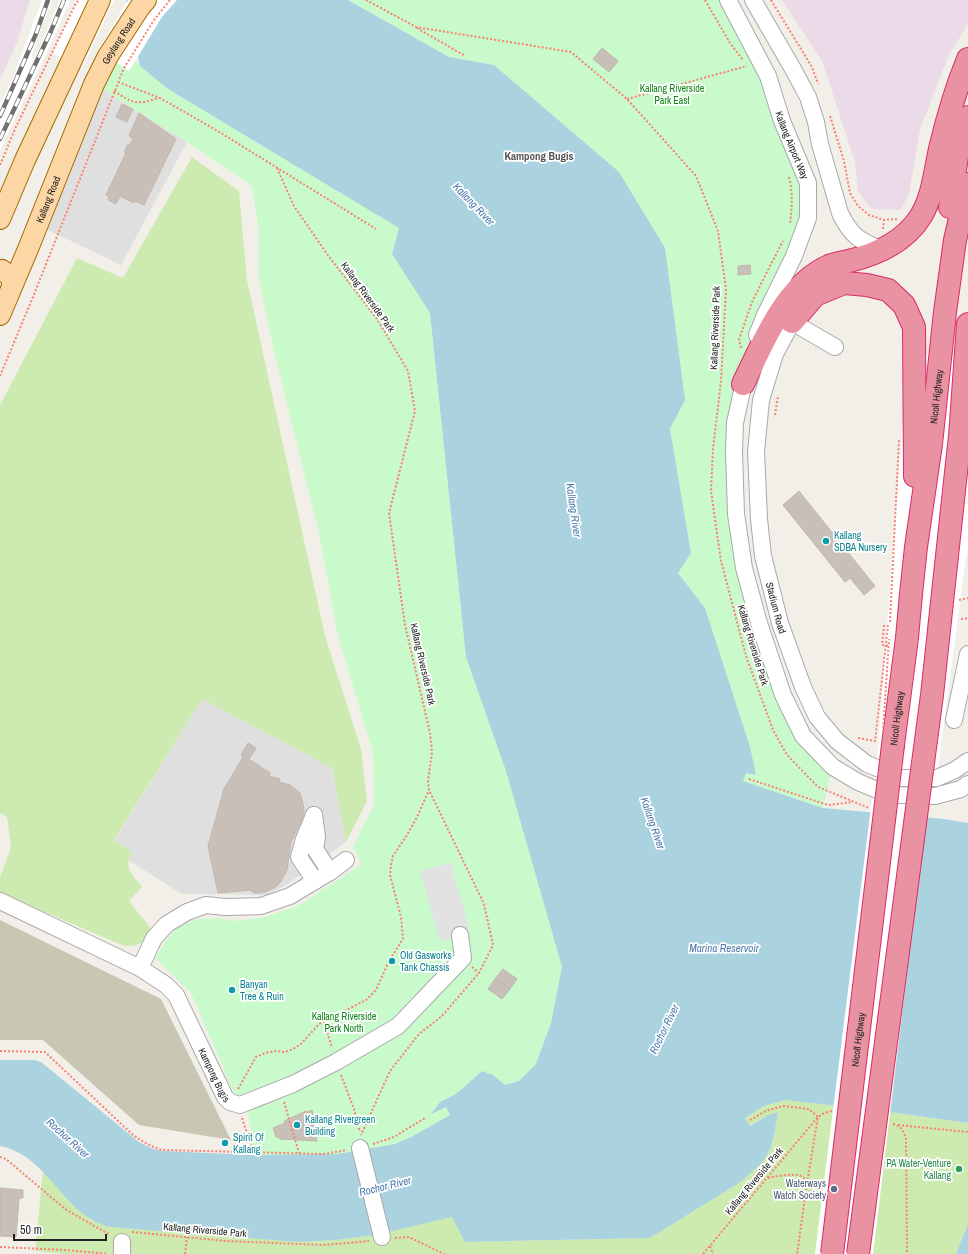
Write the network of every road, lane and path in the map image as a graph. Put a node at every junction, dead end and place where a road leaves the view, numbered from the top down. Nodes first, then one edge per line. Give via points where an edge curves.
1 (79, 0) edge
2 (100, 0) edge
3 (146, 0) edge
4 (170, 0) edge
5 (366, 0) edge
6 (705, 0) edge
7 (728, 0) edge
8 (753, 0) edge
9 (771, 0) edge
10 (416, 27) junction
11 (465, 56) dead end
12 (968, 59) edge
13 (747, 66) junction
14 (750, 72) dead end
15 (118, 82) junction
16 (94, 84) joint
17 (820, 88) dead end
18 (114, 91) junction
19 (160, 98) junction
20 (627, 99) junction
21 (830, 116) dead end
22 (968, 117) edge
23 (820, 144) junction
24 (0, 165) edge
25 (277, 168) junction
26 (789, 176) dead end
27 (808, 183) junction
28 (968, 184) edge
29 (900, 218) dead end
30 (0, 219) edge
31 (376, 229) dead end
32 (789, 231) dead end
33 (786, 237) dead end
34 (955, 240) junction
35 (882, 250) junction
36 (7, 278) edge
37 (0, 315) edge
38 (792, 322) junction
39 (968, 324) edge
40 (835, 347) dead end
41 (741, 354) dead end
42 (0, 376) edge
43 (743, 384) junction
44 (778, 394) dead end
45 (774, 421) dead end
46 (964, 430) edge
47 (923, 443) junction
48 (968, 598) edge
49 (957, 601) dead end
50 (968, 618) edge
51 (961, 619) dead end
52 (889, 646) dead end
53 (968, 654) edge
54 (954, 720) dead end
55 (852, 737) dead end
56 (968, 760) edge
57 (750, 779) dead end
58 (968, 784) edge
59 (429, 790) junction
60 (346, 860) dead end
61 (330, 872) junction
62 (315, 881) junction
63 (0, 901) edge
64 (460, 935) dead end
65 (140, 968) junction
66 (324, 1021) junction
67 (0, 1051) edge
68 (336, 1062) junction
69 (281, 1089) junction
70 (234, 1104) junction
71 (818, 1117) junction
72 (424, 1118) dead end
73 (750, 1120) dead end
74 (897, 1125) dead end
75 (968, 1132) edge
76 (906, 1138) dead end
77 (360, 1140) junction
78 (253, 1152) junction
79 (299, 1153) junction
80 (0, 1157) edge
81 (767, 1178) junction
82 (807, 1183) junction
83 (187, 1237) junction
84 (384, 1238) junction
85 (710, 1246) junction
86 (0, 1248) edge
87 (122, 1248) edge
88 (112, 1254) edge
89 (185, 1254) edge
90 (444, 1254) edge
91 (703, 1254) edge
92 (713, 1254) edge
93 (797, 1254) edge
94 (832, 1254) edge
95 (858, 1254) edge
96 (907, 1254) edge

1 - 24 path via 15,129
2 - 30 main road
3 - 16 main road, Geylang Road via 108,56
4 - 15 path via 154,20
5 - 10 path, Kallang Riverside Park
6 - 13 path
7 - 27 street, Kallang Airport Way via 768,76 782,121
8 - 23 street via 808,97
9 - 17 path via 812,67
10 - 11 path
10 - 20 path, Kallang Riverside Park via 572,52
12 - 35 highway via 948,116 930,196 921,216 902,238
13 - 14 path
13 - 20 path
15 - 18 path
15 - 19 path
16 - 36 main road, Kallang Road
18 - 19 path via 133,102 143,103
18 - 42 path
19 - 25 path
20 - 57 path, Kallang Riverside Park via 696,176 718,231 726,289 711,491 721,561 746,656 772,730 787,755 818,787 854,802 828,805
21 - 29 path via 844,161 850,193 858,206 869,215 884,220
22 - 34 highway via 957,156 949,205
23 - 27 street via 822,175 818,180
23 - 35 street via 844,222 863,243
25 - 31 path
25 - 59 path, Kallang Riverside Park via 294,206 377,319 408,371 415,411 389,513 405,625 430,733 432,752
26 - 32 path via 792,191
27 - 43 street, Kallang Airport Way via 808,218 794,256 751,349
28 - 34 highway, Nicoll Highway
33 - 41 path via 752,302 739,340
34 - 47 highway, Nicoll Highway
35 - 43 highway via 824,268 802,283 766,337
36 - 37 main road, Kallang Road
38 - 40 street
38 - 47 highway via 815,295 844,283 888,290 904,304 914,328
38 - 56 street, Stadium Road via 775,354 762,400 756,452 763,556 780,622 803,687 817,717 837,741 867,764 902,778 937,778 955,770
39 - 46 highway
43 - 58 street, Stadium Road via 735,423 734,471 736,514 744,568 783,695 804,736 833,766 858,782 877,790 900,795 935,796 961,789
44 - 45 path
46 - 95 highway, bridge via 956,463 932,695
47 - 94 highway, Nicoll Highway, bridge via 907,638
48 - 49 path
50 - 51 path
52 - 55 path, bridge via 882,645 884,626 888,626 875,741
53 - 54 street
59 - 66 path via 414,824 393,856 391,865 390,875 401,917 403,939 372,996
59 - 77 path, Kallang Riverside Park via 484,904 492,945 478,973 442,1016 418,1034 390,1071
60 - 61 street
61 - 62 street
61 - 62 street via 315,849 317,837 314,815 299,857
62 - 65 street via 290,896 261,906 206,905 187,912 167,924 154,938
63 - 65 street, Kampong Bugis
64 - 68 street, Kampong Bugis via 463,958 403,1022
65 - 70 street, Kampong Bugis via 176,995 225,1097
66 - 68 path
66 - 70 path via 293,1049 265,1053 256,1058
67 - 78 path via 45,1052 133,1135 154,1147 162,1150
68 - 69 street, Kampong Bugis
68 - 77 path via 354,1109
69 - 70 street, Kampong Bugis via 244,1105
69 - 79 path
70 - 78 path
71 - 73 path via 809,1109 783,1106 766,1111
71 - 81 path, Kallang Riverside Park
71 - 82 path
72 - 77 path via 394,1137
74 - 75 path
76 - 96 path
77 - 79 path via 324,1154
77 - 84 street
78 - 79 path
80 - 87 path, Kallang Riverside Park via 6,1159 65,1209
81 - 82 path via 801,1176
81 - 85 path, Kallang Riverside Park
82 - 93 path
83 - 84 path, Kallang Riverside Park via 324,1245
83 - 87 path, Kallang Riverside Park via 130,1232 129,1243
83 - 89 path
84 - 90 path, Kallang Riverside Park via 409,1237
85 - 91 path, Kallang Riverside Park
85 - 92 path
86 - 88 path

